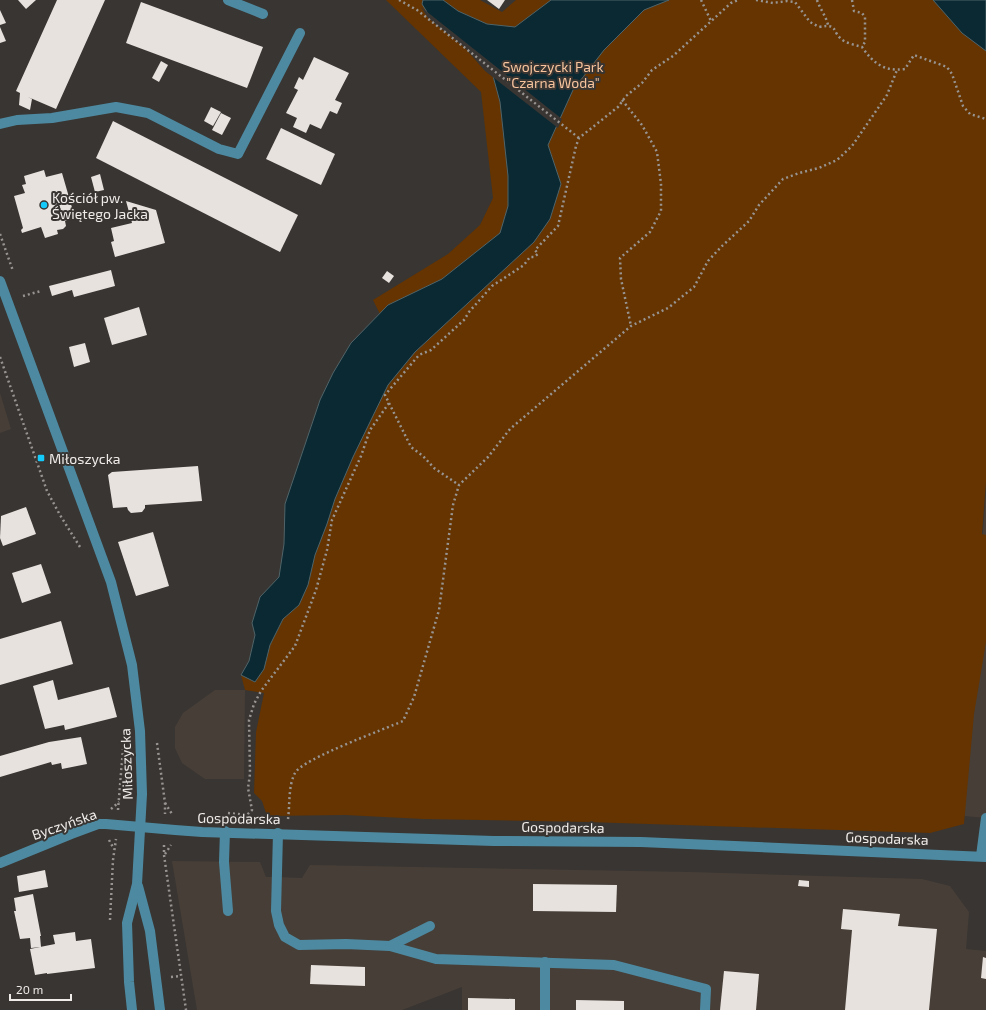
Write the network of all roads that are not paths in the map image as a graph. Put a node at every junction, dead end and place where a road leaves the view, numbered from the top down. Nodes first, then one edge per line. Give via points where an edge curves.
1 (228, 0) edge
2 (263, 14) dead end
3 (300, 32) dead end
4 (0, 124) edge
5 (0, 281) edge
6 (986, 818) edge
7 (140, 827) junction
8 (225, 831) junction
9 (278, 833) junction
10 (983, 856) edge
11 (0, 863) edge
12 (137, 884) junction
13 (228, 911) dead end
14 (430, 926) dead end
15 (390, 946) junction
16 (546, 962) junction
17 (132, 1010) edge
18 (160, 1010) edge
19 (545, 1010) edge
20 (705, 1010) edge

1 - 2 street
3 - 4 street via 238,154 219,149 148,113 116,107
5 - 7 street, Miłoszycka via 111,582 122,623 132,665 140,731
6 - 10 street
7 - 8 street, Gospodarska
7 - 11 street, Byczyńska via 98,824
7 - 12 street, Miłoszycka
8 - 9 street, Gospodarska
8 - 13 street via 224,862
9 - 10 street, Gospodarska via 494,841 641,842
9 - 15 street via 276,911 285,937 299,945
12 - 17 street, Miłoszycka via 127,923
12 - 18 street, Miłoszycka via 150,931
14 - 15 street
15 - 16 street via 436,959
16 - 19 street
16 - 20 street via 614,965 706,989

